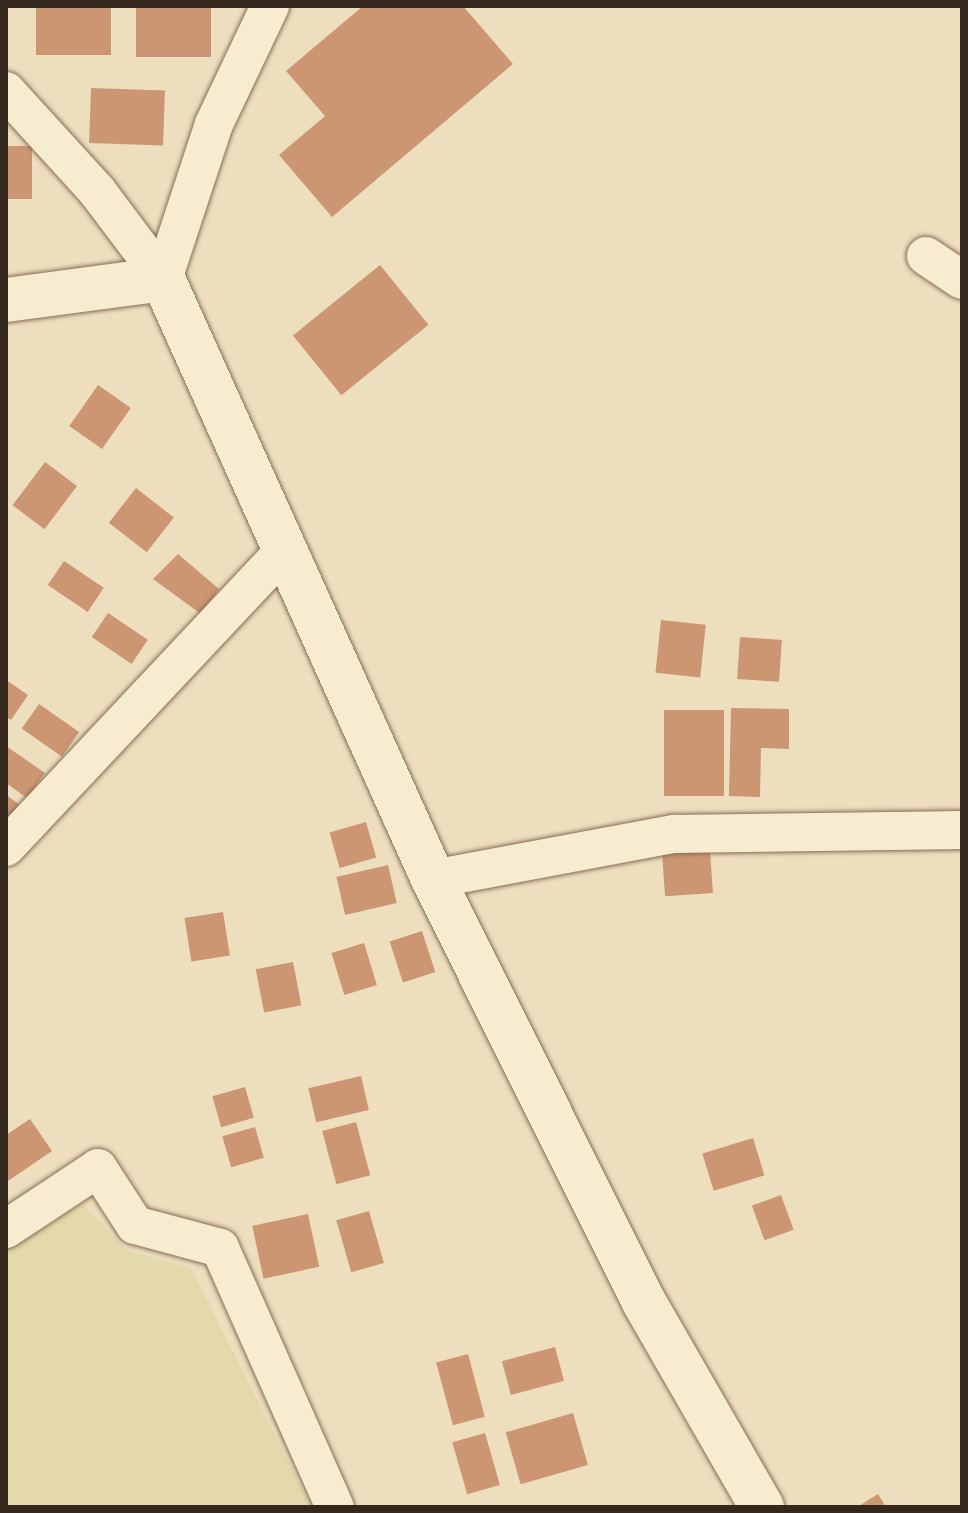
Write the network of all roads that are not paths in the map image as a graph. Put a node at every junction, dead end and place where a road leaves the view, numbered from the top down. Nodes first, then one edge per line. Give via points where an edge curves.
1 (270, 6) edge
2 (6, 91) edge
3 (926, 256) dead end
4 (163, 279) junction
5 (962, 280) edge
6 (6, 300) edge
7 (283, 552) junction
8 (962, 830) edge
9 (6, 847) edge
10 (433, 879) junction
11 (6, 1229) edge
12 (335, 1507) edge
13 (762, 1507) edge

1 - 4 street via 214,124
2 - 4 street via 97,191
3 - 5 street
4 - 6 street
4 - 7 street
7 - 9 street
7 - 10 street
8 - 10 street via 674,834
10 - 13 street via 644,1302
11 - 12 street via 98,1168 135,1225 220,1248

